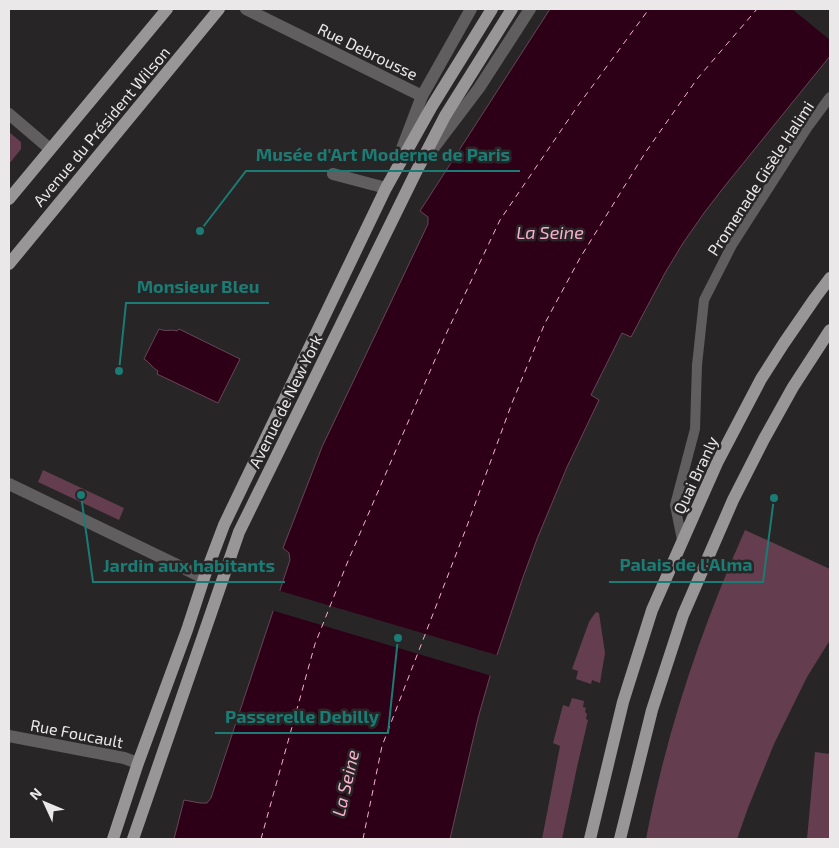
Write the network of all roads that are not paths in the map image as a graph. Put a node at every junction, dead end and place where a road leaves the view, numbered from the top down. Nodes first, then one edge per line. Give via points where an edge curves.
1 (167, 9) edge
2 (219, 9) edge
3 (246, 9) edge
4 (471, 9) edge
5 (492, 9) edge
6 (512, 9) edge
7 (530, 9) edge
8 (422, 96) junction
9 (830, 97) edge
10 (9, 114) edge
11 (50, 150) junction
12 (416, 172) junction
13 (333, 174) dead end
14 (386, 188) junction
15 (9, 199) edge
16 (9, 264) edge
17 (830, 278) edge
18 (830, 330) edge
19 (9, 484) edge
20 (682, 540) junction
21 (204, 578) junction
22 (9, 736) edge
23 (138, 763) junction
24 (113, 839) edge
25 (133, 839) edge
26 (590, 839) edge
27 (620, 839) edge

1 - 11 main road, Avenue du Président Wilson
2 - 16 main road, Avenue du Président Wilson
3 - 8 street, Rue Debrousse
4 - 8 street, Avenue de New York
5 - 14 main road
6 - 12 main road via 445,116
7 - 12 street, Avenue de New York via 479,88
8 - 14 street, Avenue de New York
9 - 20 street, Promenade Gisèle Halimi via 732,245 704,300 695,429 676,505
10 - 11 street
11 - 15 main road, Avenue du Président Wilson
12 - 25 main road, Avenue de New York via 238,532
13 - 14 street
14 - 21 main road, Avenue de New York via 224,525
17 - 20 main road, Quai Branly via 761,379
18 - 27 main road via 764,438 683,615 652,710
19 - 21 street
20 - 26 main road, Quai Branly via 652,610 623,702
21 - 23 main road, Avenue de New York
22 - 23 street, Rue Foucault
23 - 24 main road, Avenue de New York

